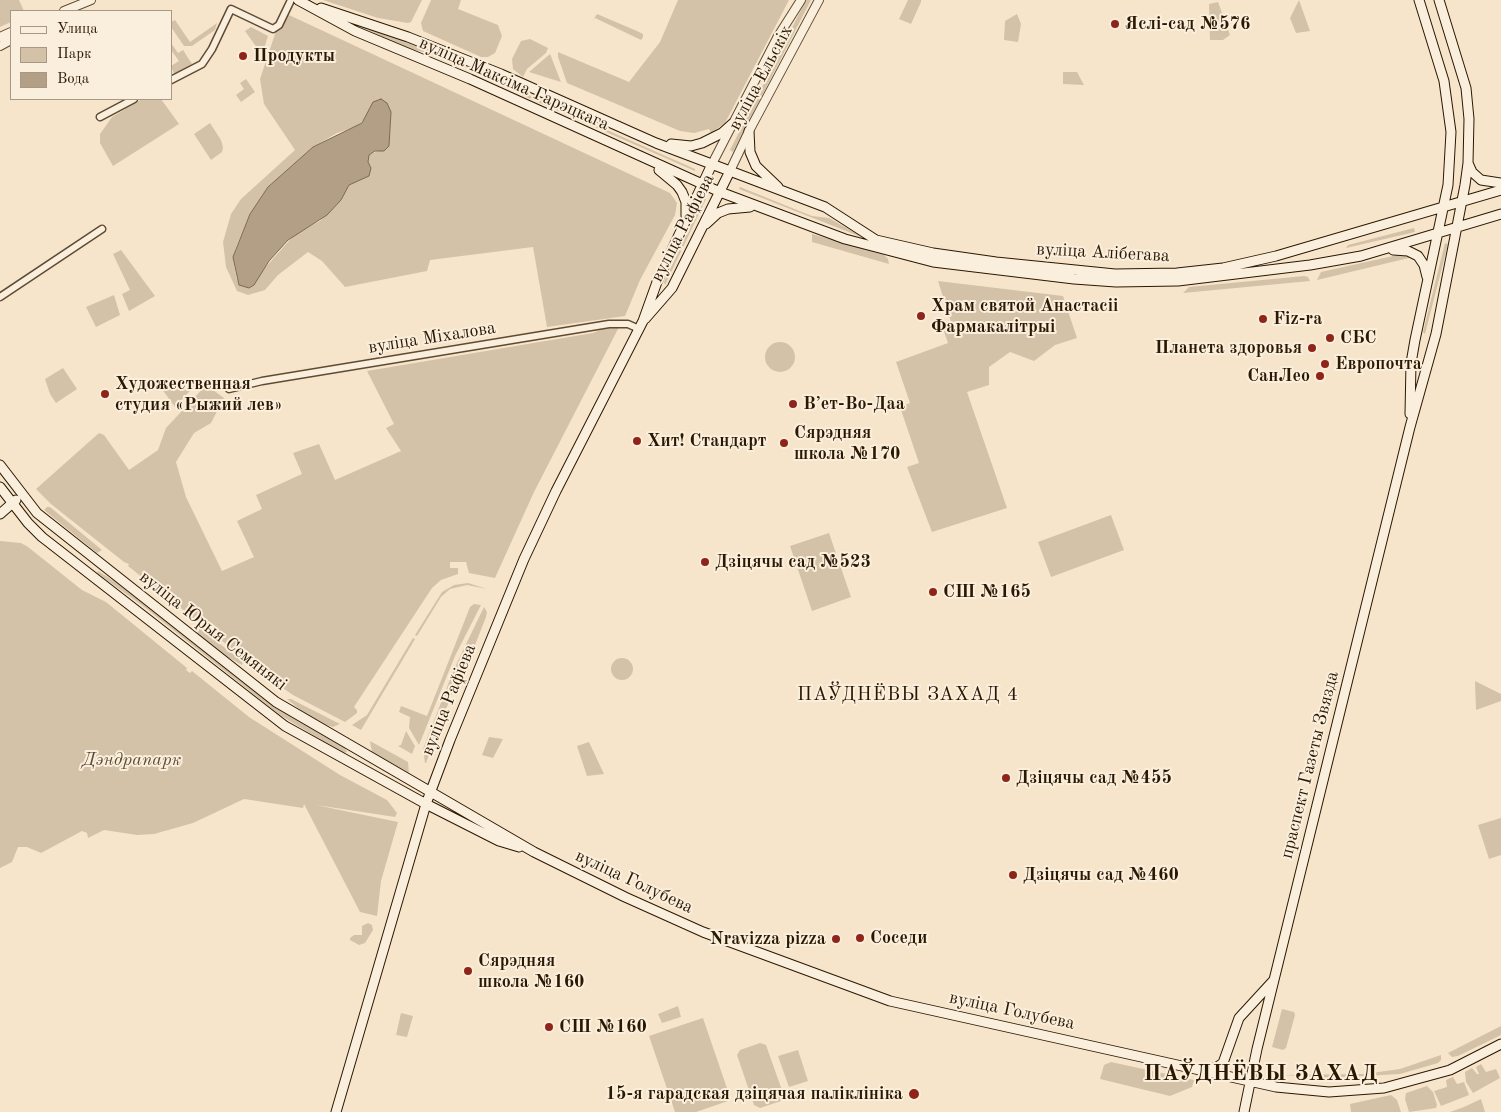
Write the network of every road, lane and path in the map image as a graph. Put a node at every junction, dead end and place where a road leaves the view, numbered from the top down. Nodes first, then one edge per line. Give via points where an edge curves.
1 (91, 0) edge
2 (291, 0) edge
3 (298, 0) edge
4 (801, 0) edge
5 (819, 0) edge
6 (1419, 0) edge
7 (1439, 0) edge
8 (308, 5) junction
9 (66, 10) edge
10 (501, 74) junction
11 (172, 79) edge
12 (494, 90) junction
13 (132, 100) edge
14 (100, 117) dead end
15 (732, 124) junction
16 (749, 131) junction
17 (656, 143) junction
18 (647, 161) junction
19 (1468, 163) junction
20 (712, 164) junction
21 (730, 171) junction
22 (1501, 184) edge
23 (706, 186) junction
24 (1501, 190) edge
25 (720, 192) junction
26 (784, 192) junction
27 (1461, 204) junction
28 (758, 207) junction
29 (1444, 209) junction
30 (1501, 214) edge
31 (685, 223) junction
32 (1457, 228) junction
33 (102, 229) dead end
34 (700, 231) junction
35 (1439, 234) junction
36 (1386, 250) junction
37 (1427, 285) junction
38 (0, 297) edge
39 (641, 325) junction
40 (229, 389) dead end
41 (1410, 427) junction
42 (0, 464) edge
43 (0, 487) edge
44 (22, 495) junction
45 (12, 503) junction
46 (0, 514) edge
47 (431, 790) junction
48 (426, 804) junction
49 (534, 852) junction
50 (1274, 981) junction
51 (1501, 1044) edge
52 (1201, 1070) junction
53 (1251, 1081) junction
54 (336, 1112) edge
55 (1244, 1112) edge

1 - 9 street
2 - 11 street via 279,25 273,29 231,9 202,64
3 - 8 main road, вуліца Максіма Гарэцкага
4 - 15 street, вуліца Ельскіх
5 - 16 street, вуліца Ельскіх
6 - 29 main road, праспект Газеты Звязда via 1449,108 1450,157
7 - 19 main road, праспект Газеты Звязда via 1466,88
8 - 10 main road, вуліца Максіма Гарэцкага via 408,37
8 - 12 main road, вуліца Максіма Гарэцкага via 355,31
10 - 12 main road
10 - 17 main road, вуліца Максіма Гарэцкага
12 - 18 main road, вуліца Максіма Гарэцкага
13 - 14 street
15 - 17 main road via 709,141 681,146
15 - 20 street, вуліца Ельскіх
16 - 21 street, вуліца Ельскіх
16 - 26 main road via 750,152 756,166
17 - 20 main road, вуліца Максіма Гарэцкага
18 - 23 main road, вуліца Максіма Гарэцкага
18 - 31 main road via 668,176 682,192 687,210
19 - 22 main road via 1472,172 1482,180
19 - 27 main road, праспект Газеты Звязда
20 - 21 main road, вуліца Алібегава
20 - 23 main road, вуліца Рафіева
21 - 25 main road, вуліца Рафіева
21 - 26 main road, вуліца Алібегава
23 - 25 main road, вуліца Алібегава
23 - 31 main road, вуліца Рафіева
24 - 27 main road, вуліца Алібегава
25 - 28 main road, вуліца Алібегава
25 - 34 main road, вуліца Рафіева
26 - 29 main road, вуліца Алібегава via 825,208 876,240 894,246 996,262 1136,274 1223,268
27 - 29 main road, вуліца Алібегава
27 - 32 main road, праспект Газеты Звязда
28 - 34 main road via 728,208 713,217
28 - 36 main road, вуліца Алібегава via 899,255 933,262 1116,282 1178,281 1310,265
29 - 35 main road, праспект Газеты Звязда
30 - 32 main road, вуліца Алібегава
31 - 39 main road, вуліца Рафіева
32 - 35 main road, вуліца Алібегава
32 - 41 main road, праспект Газеты Звязда via 1436,334
33 - 38 street
34 - 39 main road, вуліца Рафіева via 672,288
35 - 36 main road, вуліца Алібегава
35 - 37 main road, праспект Газеты Звязда
36 - 37 main road via 1408,251 1418,256 1424,265
37 - 41 main road, праспект Газеты Звязда via 1411,363
39 - 40 street, вуліца Міхалова via 610,324
39 - 47 main road, вуліца Рафіева via 524,559
41 - 50 main road, праспект Газеты Звязда
42 - 44 main road, вуліца Юрыя Семянякі
43 - 45 main road, вуліца Юрыя Семянякі
44 - 45 main road
44 - 47 main road, вуліца Юрыя Семянякі via 37,513 73,544 276,702
45 - 46 main road
45 - 48 main road, вуліца Юрыя Семянякі via 28,524 55,547 267,713 306,739
47 - 48 main road, вуліца Рафіева
47 - 49 main road, вуліца Голубева
48 - 49 main road, вуліца Голубева via 499,840
48 - 54 main road, вуліца Рафіева
49 - 52 main road, вуліца Голубева via 702,932 890,1001
50 - 52 main road via 1238,1018 1223,1063 1214,1069
50 - 53 main road, праспект Газеты Звязда
51 - 53 main road, вуліца Голубева via 1450,1070 1384,1088 1312,1091
52 - 53 main road, вуліца Голубева
53 - 55 main road, праспект Газеты Звязда

